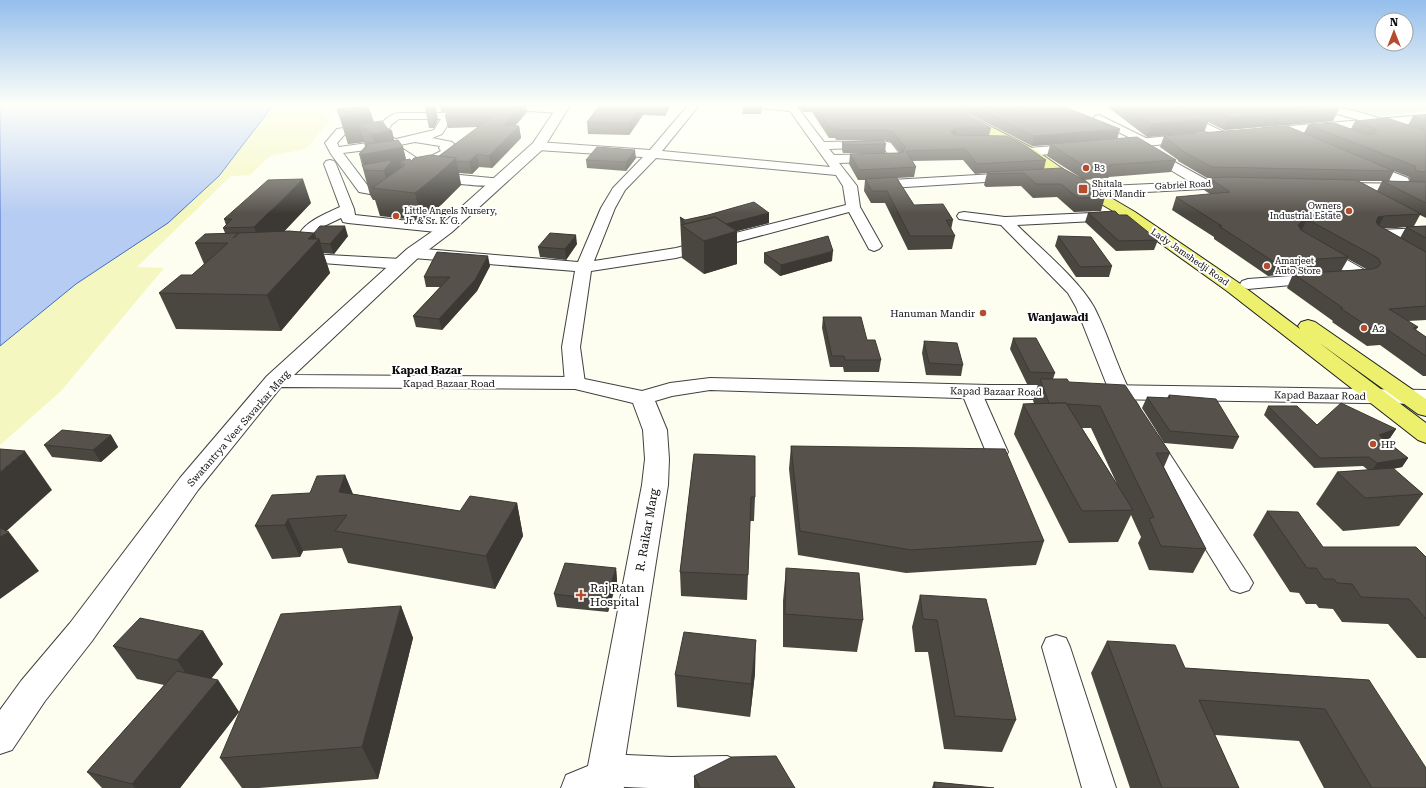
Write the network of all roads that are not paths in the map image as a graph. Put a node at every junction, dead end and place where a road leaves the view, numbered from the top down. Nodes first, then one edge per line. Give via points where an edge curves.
1 (333, 141) edge
2 (388, 141) edge
3 (406, 141) edge
4 (429, 141) edge
5 (541, 141) edge
6 (663, 141) edge
7 (816, 141) edge
8 (1031, 141) edge
9 (1160, 141) edge
10 (987, 142) edge
11 (1011, 142) joint
12 (1146, 142) joint
13 (1134, 143) junction
14 (394, 145) junction
15 (843, 145) junction
16 (538, 146) junction
17 (820, 146) junction
18 (1103, 146) edge
19 (1087, 147) edge
20 (1049, 150) junction
21 (1029, 152) junction
22 (652, 154) junction
23 (335, 157) junction
24 (830, 159) junction
25 (854, 159) junction
26 (1354, 160) edge
27 (398, 164) edge
28 (417, 164) junction
29 (367, 169) edge
30 (351, 172) junction
31 (840, 172) junction
32 (1062, 175) junction
33 (436, 176) junction
34 (1038, 176) edge
35 (1022, 177) edge
36 (422, 179) edge
37 (1403, 181) edge
38 (407, 182) edge
39 (497, 182) junction
40 (1204, 184) junction
41 (1252, 184) edge
42 (850, 186) junction
43 (1328, 186) edge
44 (1355, 187) junction
45 (1426, 188) edge
46 (1108, 190) junction
47 (1378, 199) edge
48 (853, 207) junction
49 (347, 209) junction
50 (1130, 215) junction
51 (964, 216) dead end
52 (1412, 219) edge
53 (1005, 221) junction
54 (1426, 226) edge
55 (446, 229) junction
56 (1426, 232) edge
57 (1306, 243) edge
58 (874, 246) dead end
59 (407, 259) junction
60 (1426, 262) edge
61 (584, 268) junction
62 (1248, 284) junction
63 (275, 381) junction
64 (574, 383) junction
65 (971, 391) junction
66 (1120, 393) junction
67 (1376, 395) junction
68 (642, 398) junction
69 (1421, 401) edge
70 (1426, 435) edge
71 (997, 452) edge
72 (1240, 583) dead end
73 (1056, 647) dead end
74 (0, 738) edge
75 (756, 771) edge
76 (599, 781) edge
77 (1099, 788) edge

1 - 23 street via 331,143
2 - 14 street
3 - 14 street
4 - 28 street via 446,144 450,151
5 - 16 street, Swatantrya Veer Savarkar Marg
6 - 22 street
7 - 17 street
8 - 20 main road, Lady Jamshedji Road
9 - 12 street
10 - 11 street
11 - 21 main road, Lady Jamshedji Road
12 - 13 street
13 - 18 street
13 - 40 street
14 - 23 street
14 - 28 street via 399,152
15 - 17 street
15 - 25 street
15 - 25 street via 888,145 896,158
16 - 22 street
16 - 39 street, Swatantrya Veer Savarkar Marg
17 - 24 street
19 - 20 street
20 - 21 street
20 - 46 main road, Lady Jamshedji Road
21 - 32 main road, Lady Jamshedji Road
22 - 31 street
22 - 61 street via 620,188 612,201
23 - 30 street
23 - 49 street
24 - 25 street
24 - 31 street
26 - 37 street
27 - 28 street
28 - 33 street
29 - 30 street
30 - 38 street via 367,190
31 - 42 street
32 - 34 street
32 - 50 main road, Lady Jamshedji Road
33 - 36 street
33 - 39 street
35 - 42 street
39 - 55 street, Swatantrya Veer Savarkar Marg
40 - 41 street, Gabriel Road
40 - 46 street, Gabriel Road
42 - 48 street
43 - 44 street
44 - 45 street
44 - 47 street
46 - 62 main road, Lady Jamshedji Road
48 - 58 street
48 - 61 street via 676,253
49 - 55 street via 348,219
49 - 59 street via 317,224 306,234 294,258
50 - 53 street
50 - 67 main road, Lady Jamshedji Road via 1233,287
51 - 53 street
52 - 54 street
53 - 66 street via 1074,290 1088,314
55 - 59 street, Swatantrya Veer Savarkar Marg
56 - 60 street via 1377,234
57 - 62 street via 1364,276
59 - 61 street
59 - 63 street, Swatantrya Veer Savarkar Marg
61 - 64 street via 571,347
62 - 69 main road, Lady Jamshedji Road
63 - 64 street, Kapad Bazaar Road
63 - 74 street, Swatantrya Veer Savarkar Marg via 189,484
64 - 68 street
65 - 66 street, Kapad Bazaar Road
65 - 68 street, Kapad Bazaar Road via 710,384 670,390
65 - 71 street
66 - 67 street, Kapad Bazaar Road
66 - 72 street
67 - 69 street, Kapad Bazaar Road
67 - 70 main road, Lady Jamshedji Road
68 - 76 street, R. Raikar Marg via 655,430 655,486
73 - 77 street
75 - 76 street via 671,773

